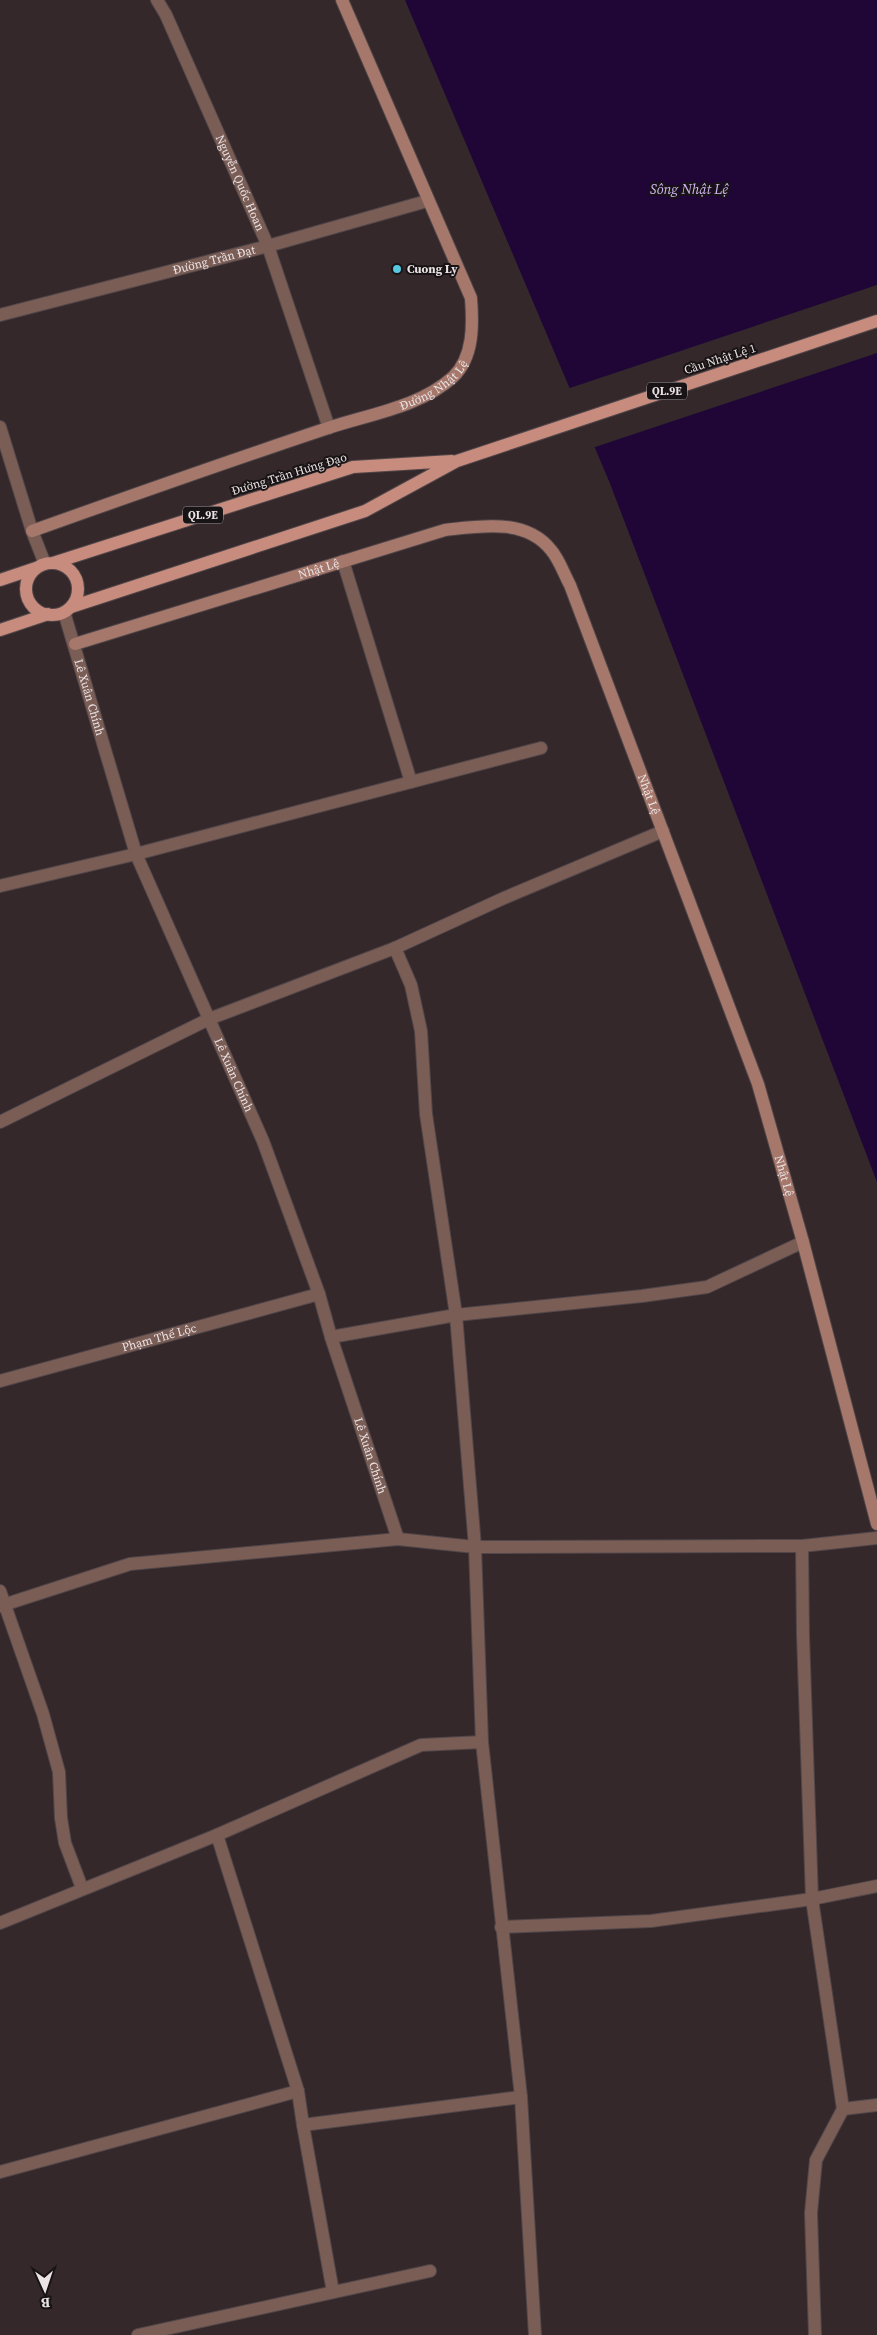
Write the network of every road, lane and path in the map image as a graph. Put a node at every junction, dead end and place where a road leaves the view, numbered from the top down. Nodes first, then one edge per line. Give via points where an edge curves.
1 (157, 0) edge
2 (342, 0) edge
3 (427, 201) junction
4 (268, 246) junction
5 (0, 316) edge
6 (877, 321) edge
7 (0, 427) edge
8 (328, 428) junction
9 (457, 461) junction
10 (32, 530) junction
11 (343, 560) junction
12 (45, 565) junction
13 (0, 580) edge
14 (67, 609) junction
15 (48, 614) junction
16 (0, 630) edge
17 (75, 644) junction
18 (541, 748) dead end
19 (411, 782) junction
20 (662, 831) junction
21 (136, 854) junction
22 (0, 886) edge
23 (395, 948) junction
24 (209, 1019) junction
25 (0, 1122) edge
26 (803, 1242) junction
27 (319, 1294) junction
28 (456, 1316) junction
29 (331, 1337) junction
30 (0, 1381) edge
31 (877, 1524) edge
32 (877, 1538) edge
33 (398, 1539) junction
34 (802, 1546) junction
35 (475, 1547) junction
36 (0, 1591) edge
37 (2, 1605) edge
38 (482, 1742) junction
39 (217, 1835) junction
40 (877, 1886) edge
41 (82, 1888) junction
42 (812, 1899) junction
43 (0, 1923) edge
44 (501, 1927) junction
45 (298, 2091) junction
46 (521, 2097) junction
47 (877, 2105) edge
48 (843, 2109) junction
49 (303, 2125) junction
50 (0, 2172) edge
51 (430, 2271) dead end
52 (334, 2292) junction
53 (138, 2335) edge
54 (535, 2335) edge
55 (815, 2335) edge

1 - 4 street, Nguyễn Quốc Hoan
2 - 3 street, Đường Nhật Lệ
3 - 4 street, Đường Trần Đạt
3 - 8 street, Đường Nhật Lệ via 471,298 473,326 467,355 454,376 425,397
4 - 5 street, Đường Trần Đạt
4 - 8 street, Nguyễn Quốc Hoan
6 - 9 main road, Cầu Nhật Lệ 1 / QL.9E
7 - 10 street
8 - 10 street, Đường Nhật Lệ
9 - 12 main road, Đường Trần Hưng Đạo / QL.9E via 353,467
9 - 14 main road, QL.9E via 365,511
10 - 12 street
11 - 17 street, Nhật Lệ
11 - 19 street
11 - 20 street, Nhật Lệ via 454,529 510,527 538,536 552,551 570,584
12 - 13 main road, Đường Trần Hưng Đạo / QL.9E
12 - 14 main road via 70,570 78,584 76,600
12 - 15 main road via 27,583 33,607
14 - 15 main road
14 - 17 street, Lê Xuân Chính
15 - 16 main road
17 - 21 street, Lê Xuân Chính
18 - 19 street
19 - 21 street
20 - 23 street
20 - 26 street, Nhật Lệ via 758,1084
21 - 22 street
21 - 24 street, Lê Xuân Chính
23 - 24 street
23 - 28 street via 411,986 421,1031 426,1114
24 - 25 street
24 - 27 street, Lê Xuân Chính via 263,1141
26 - 28 street via 707,1287
26 - 31 street, Nhật Lệ
27 - 29 street, Lê Xuân Chính
27 - 30 street, Phạm Thế Lộc
28 - 29 street
28 - 35 street
29 - 33 street, Lê Xuân Chính
32 - 34 street
33 - 35 street
33 - 37 street via 130,1564
34 - 35 street
34 - 42 street
35 - 38 street
36 - 37 street
37 - 41 street via 60,1772 65,1842
38 - 39 street via 422,1745
38 - 44 street
39 - 41 street
39 - 45 street
40 - 42 street
41 - 43 street
42 - 44 street via 651,1921
42 - 48 street
44 - 46 street
45 - 49 street
45 - 50 street
46 - 49 street
46 - 54 street
47 - 48 street
48 - 55 street via 816,2160 810,2214
49 - 52 street
51 - 52 street
52 - 53 street

